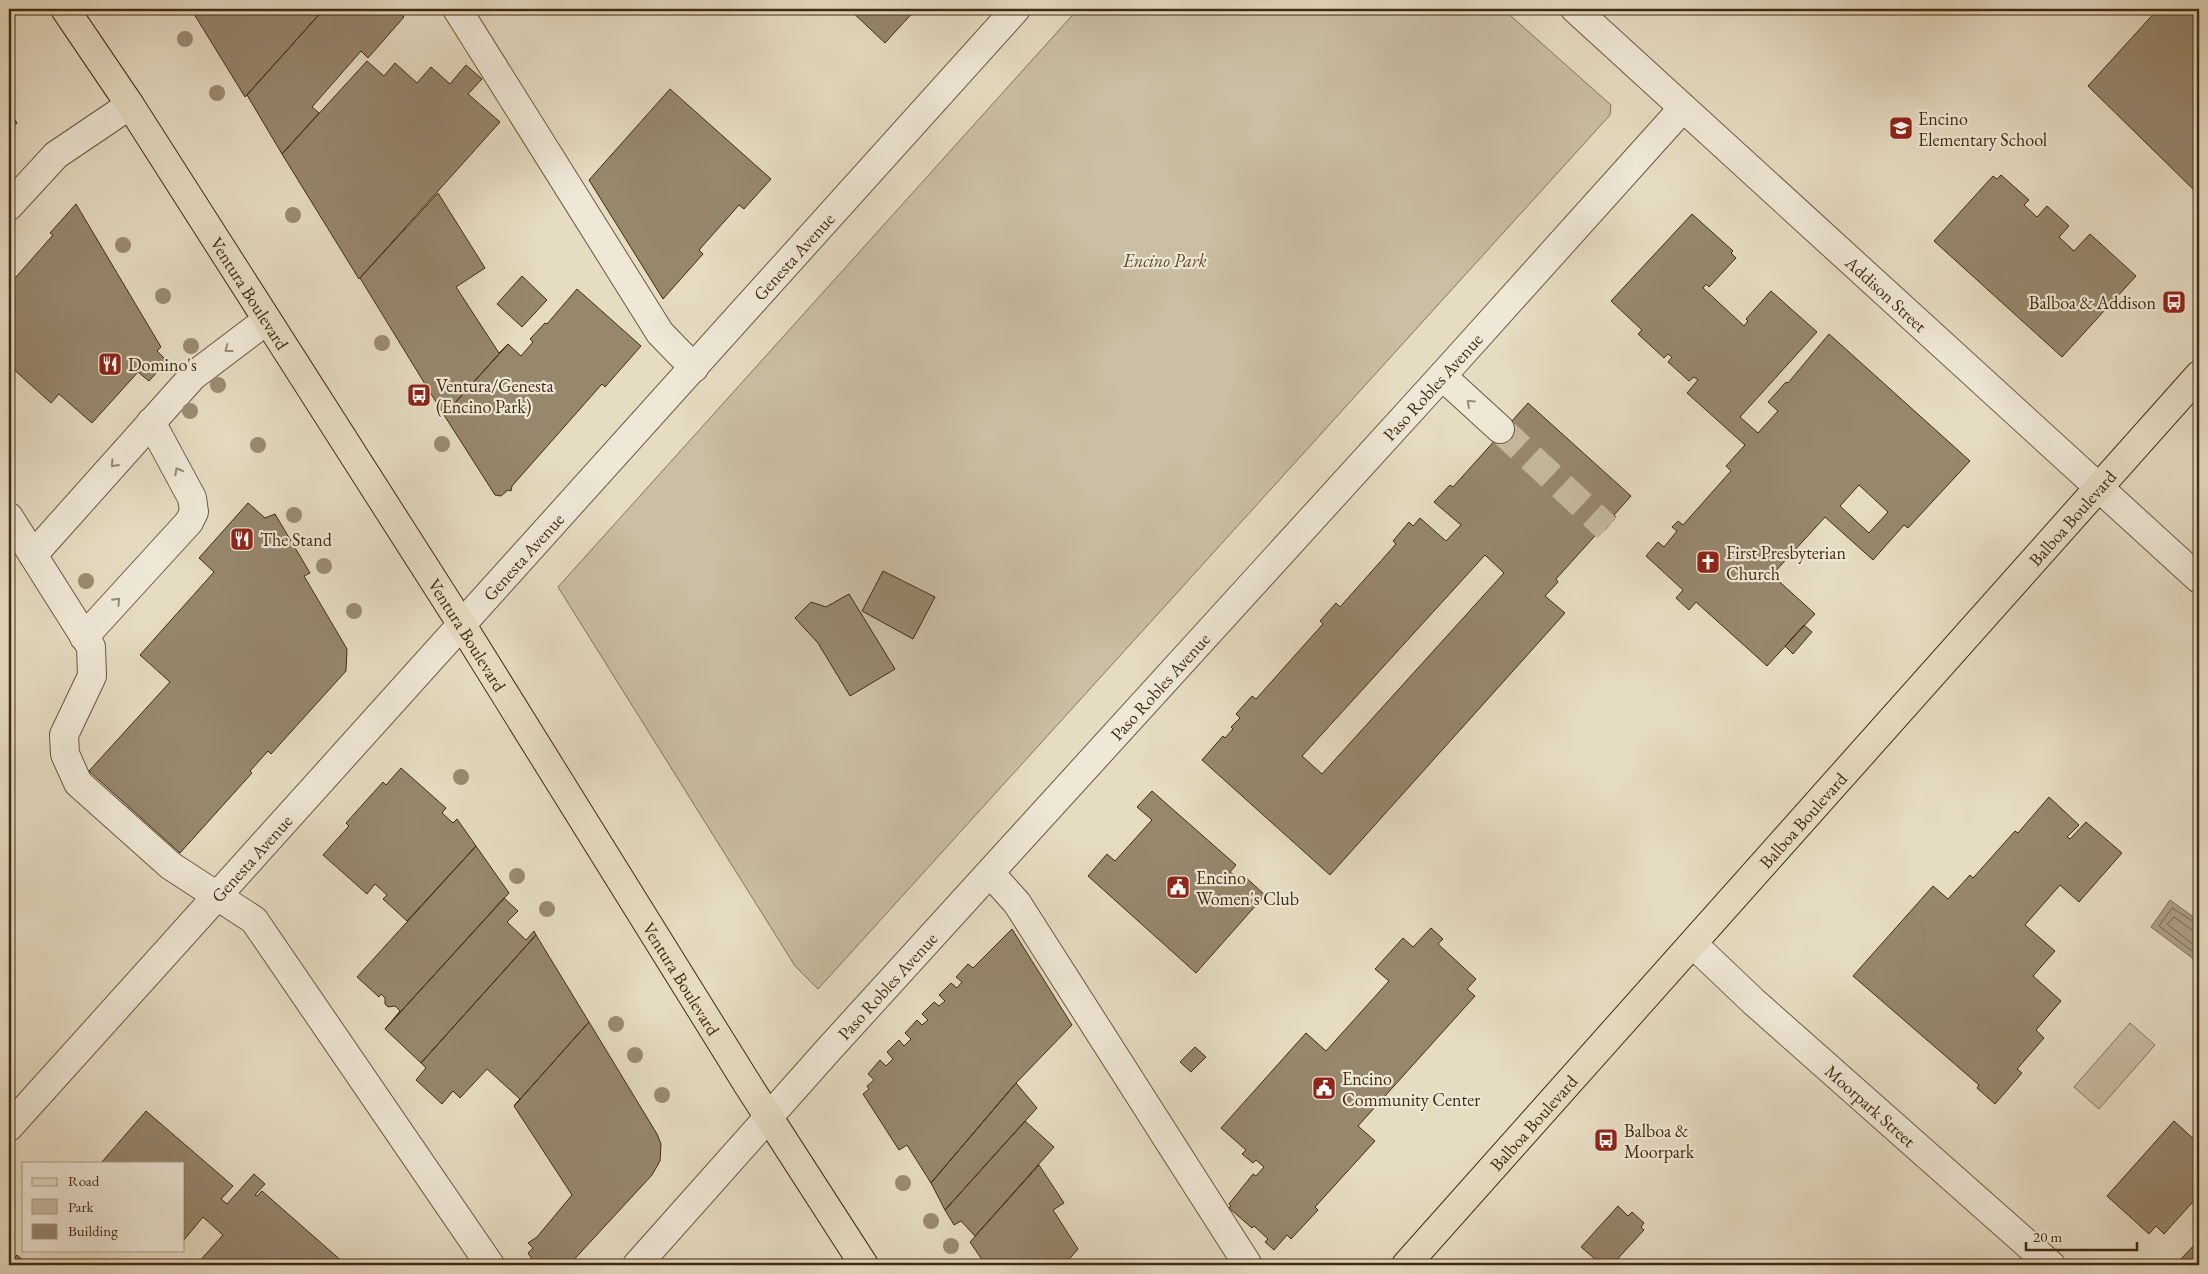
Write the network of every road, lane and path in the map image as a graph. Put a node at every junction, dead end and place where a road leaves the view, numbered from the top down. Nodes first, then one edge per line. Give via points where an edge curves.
1 (65, 9) edge
2 (457, 9) edge
3 (1016, 9) edge
4 (1575, 9) edge
5 (130, 105) junction
6 (1683, 108) junction
7 (9, 206) edge
8 (267, 320) junction
9 (694, 368) junction
10 (2199, 375) edge
11 (1442, 376) junction
12 (151, 422) junction
13 (1500, 429) tunnel mouth
14 (2098, 488) junction
15 (9, 517) edge
16 (33, 555) junction
17 (2199, 578) edge
18 (462, 625) junction
19 (84, 637) junction
20 (990, 874) junction
21 (217, 894) junction
22 (1693, 944) junction
23 (769, 1118) junction
24 (9, 1127) edge
25 (490, 1265) edge
26 (637, 1265) edge
27 (864, 1265) edge
28 (1248, 1265) edge
29 (1406, 1265) edge
30 (2052, 1265) edge

1 - 5 main road, Ventura Boulevard
2 - 9 street via 660,332
3 - 9 street, Genesta Avenue
4 - 6 street, Addison Street
5 - 7 street via 56,154
5 - 8 main road, Ventura Boulevard
6 - 11 street, Paso Robles Avenue
6 - 14 street, Addison Street
8 -> 12 street via 193,376
8 - 18 main road, Ventura Boulevard
9 - 18 street, Genesta Avenue
10 - 14 main road, Balboa Boulevard
13 -> 11 street
11 - 20 street, Paso Robles Avenue
12 -> 16 street
19 -> 12 street via 190,522 194,512 192,498
14 - 17 street, Addison Street
14 - 22 main road, Balboa Boulevard
15 - 16 street
16 - 19 street
18 - 21 street, Genesta Avenue
18 - 23 main road, Ventura Boulevard
19 - 21 street via 91,648 92,676 64,735 65,754 78,783 171,866
20 - 23 street, Paso Robles Avenue
20 - 28 street via 1018,903
21 - 24 street, Genesta Avenue
21 - 25 street via 254,920
22 - 29 main road, Balboa Boulevard
22 - 30 street, Moorpark Street via 1761,1009
23 - 26 street, Paso Robles Avenue
23 - 27 main road, Ventura Boulevard

